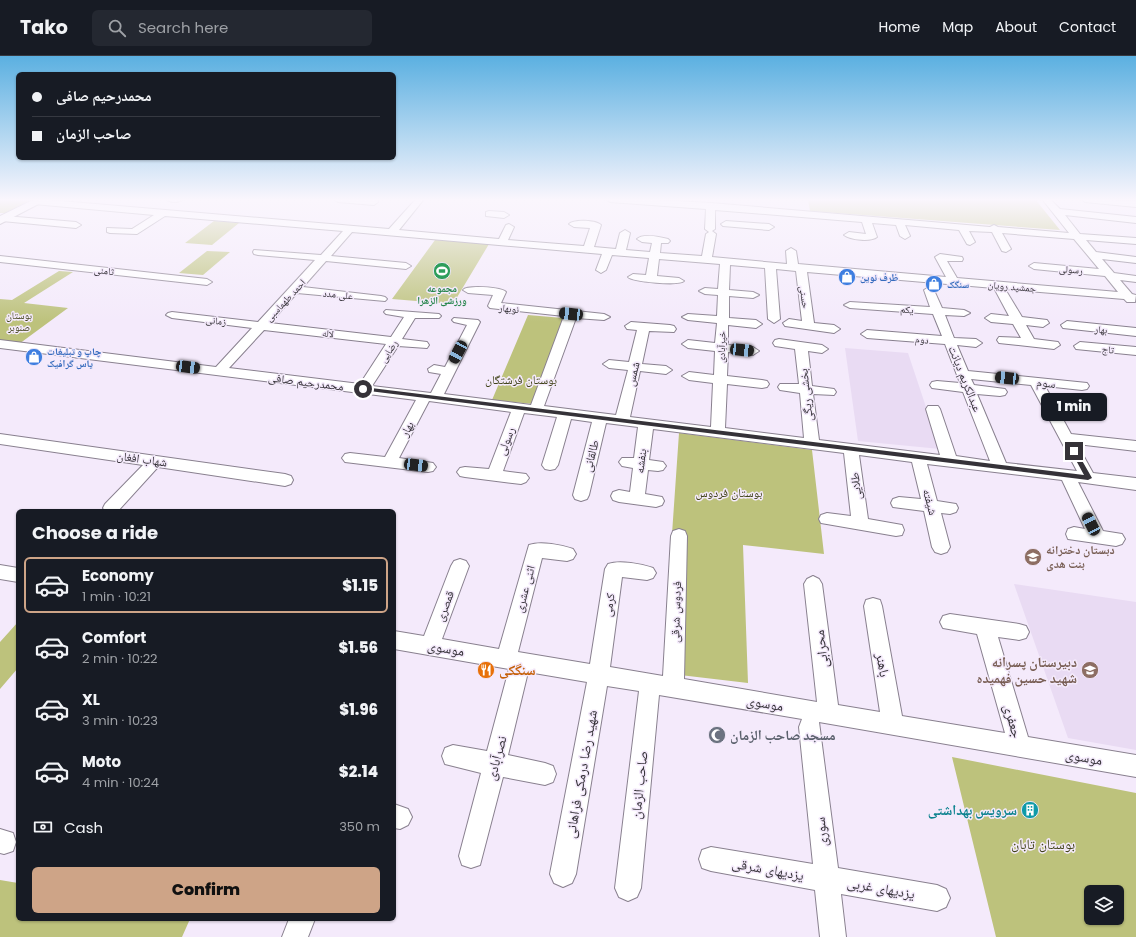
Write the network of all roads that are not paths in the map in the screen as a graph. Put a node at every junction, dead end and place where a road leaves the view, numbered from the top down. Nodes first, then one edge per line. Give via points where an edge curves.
1 (340, 240) edge
2 (481, 240) edge
3 (591, 240) edge
4 (623, 240) edge
5 (653, 240) edge
6 (710, 240) edge
7 (1001, 240) edge
8 (1081, 240) edge
9 (502, 242) joint
10 (588, 249) junction
11 (1006, 249) dead end
12 (791, 250) dead end
13 (608, 251) junction
14 (258, 252) dead end
15 (620, 252) junction
16 (1093, 254) junction
17 (656, 255) junction
18 (324, 258) junction
19 (958, 258) dead end
20 (0, 259) edge
21 (707, 260) junction
22 (1136, 260) edge
23 (724, 261) junction
24 (770, 265) junction
25 (406, 266) dead end
26 (1034, 266) dead end
27 (797, 267) junction
28 (601, 270) dead end
29 (1109, 274) junction
30 (632, 277) dead end
31 (651, 279) junction
32 (1136, 279) edge
33 (679, 281) dead end
34 (953, 281) junction
35 (207, 282) dead end
36 (997, 284) junction
37 (294, 289) junction
38 (468, 290) dead end
39 (929, 290) dead end
40 (705, 291) dead end
41 (723, 292) junction
42 (753, 295) dead end
43 (1131, 297) edge
44 (381, 299) dead end
45 (850, 305) dead end
46 (1136, 306) edge
47 (390, 312) dead end
48 (937, 312) junction
49 (964, 313) dead end
50 (412, 314) junction
51 (571, 314) junction
52 (172, 315) dead end
53 (435, 316) dead end
54 (604, 316) dead end
55 (688, 317) dead end
56 (991, 318) dead end
57 (774, 319) dead end
58 (458, 320) dead end
59 (722, 321) junction
60 (1018, 321) junction
61 (789, 323) dead end
62 (1043, 323) dead end
63 (756, 324) dead end
64 (1067, 325) dead end
65 (261, 326) junction
66 (631, 326) dead end
67 (809, 326) junction
68 (644, 327) junction
69 (670, 329) dead end
70 (834, 329) dead end
71 (1136, 332) edge
72 (867, 334) dead end
73 (1003, 340) dead end
74 (949, 341) junction
75 (394, 342) junction
76 (1030, 342) junction
77 (976, 343) dead end
78 (0, 344) edge
79 (688, 344) dead end
80 (779, 344) dead end
81 (423, 345) dead end
82 (1054, 345) dead end
83 (801, 346) junction
84 (1080, 346) dead end
85 (721, 348) junction
86 (822, 349) dead end
87 (753, 351) dead end
88 (1136, 351) edge
89 (609, 364) dead end
90 (635, 366) junction
91 (434, 369) dead end
92 (449, 370) junction
93 (666, 370) dead end
94 (219, 371) junction
95 (962, 374) junction
96 (689, 376) dead end
97 (720, 379) junction
98 (1036, 382) junction
99 (762, 384) dead end
100 (936, 385) dead end
101 (1082, 386) dead end
102 (785, 387) dead end
103 (968, 388) junction
104 (363, 389) junction
105 (806, 389) junction
106 (829, 392) dead end
107 (1000, 392) dead end
108 (430, 397) junction
109 (519, 408) junction
110 (932, 409) dead end
111 (536, 410) junction
112 (565, 414) junction
113 (600, 418) junction
114 (622, 421) junction
115 (646, 424) junction
116 (718, 432) junction
117 (1067, 438) junction
118 (0, 439) edge
119 (812, 444) junction
120 (1136, 446) edge
121 (851, 449) junction
122 (918, 457) junction
123 (350, 458) dead end
124 (155, 461) junction
125 (950, 461) junction
126 (390, 462) junction
127 (634, 462) junction
128 (550, 465) dead end
129 (658, 466) dead end
130 (428, 467) dead end
131 (1000, 467) junction
132 (465, 472) dead end
133 (494, 475) junction
134 (1067, 475) junction
135 (521, 478) dead end
136 (1088, 478) junction
137 (285, 480) dead end
138 (1136, 484) edge
139 (581, 495) dead end
140 (619, 496) dead end
141 (637, 498) junction
142 (656, 501) dead end
143 (899, 503) dead end
144 (931, 506) junction
145 (111, 508) dead end
146 (950, 508) dead end
147 (827, 518) dead end
148 (860, 524) junction
149 (896, 530) dead end
150 (1074, 534) dead end
151 (679, 536) dead end
152 (1097, 536) junction
153 (1116, 539) dead end
154 (941, 547) dead end
155 (567, 554) dead end
156 (460, 566) dead end
157 (0, 572) edge
158 (647, 573) dead end
159 (16, 576) edge
160 (813, 584) dead end
161 (873, 606) dead end
162 (950, 622) dead end
163 (985, 627) junction
164 (1019, 632) dead end
165 (396, 640) edge
166 (430, 646) junction
167 (514, 660) junction
168 (599, 674) junction
169 (650, 683) junction
170 (673, 687) junction
171 (829, 714) junction
172 (893, 725) junction
173 (810, 727) dead end
174 (1020, 746) junction
175 (453, 756) dead end
176 (494, 764) junction
177 (1136, 766) edge
178 (545, 774) dead end
179 (471, 856) dead end
180 (711, 859) dead end
181 (563, 874) dead end
182 (826, 879) junction
183 (628, 888) dead end
184 (936, 898) dead end
185 (301, 921) edge
186 (296, 937) edge
187 (833, 937) edge

1 - 18 street, احمد طهماسبی
2 - 9 street, جمشید رویان
3 - 10 street
4 - 15 street
5 - 17 street via 661,241
6 - 21 street
7 - 11 street
8 - 16 street
9 - 10 street, جمشید رویان
10 - 13 street, جمشید رویان
12 - 27 street, حسنی
13 - 15 street, جمشید رویان
13 - 28 street
14 - 18 street
15 - 17 street, جمشید رویان
16 - 22 street
16 - 29 street
17 - 21 street, جمشید رویان
17 - 31 street
18 - 25 street
18 - 37 street, احمد طهماسبی
19 - 34 street via 940,257
20 - 35 street, ثامنی
21 - 23 street, جمشید رویان
23 - 24 street, جمشید رویان
23 - 41 street, خیرآبادی
24 - 27 street, جمشید رویان
24 - 57 street
26 - 29 street, رسولی
27 - 34 street, جمشید رویان
27 - 67 street, حسنی
29 - 32 street, رسولی
29 - 43 street
30 - 31 street
31 - 33 street
34 - 36 street, جمشید رویان
36 - 43 street, جمشید رویان
36 - 60 street
37 - 44 street, علی مدد
37 - 65 street, احمد طهماسبی
38 - 51 street, نوبهار via 500,292 494,306
39 - 48 street, عبدالکریم دیانت
40 - 41 street
41 - 42 street
41 - 59 street, خیرآبادی
43 - 46 street
45 - 48 street, یکم
47 - 50 street
48 - 49 street, یکم
48 - 74 street, عبدالکریم دیانت
50 - 53 street
50 - 75 street, رضایی
51 - 54 street, نوبهار
51 - 111 street
52 - 65 street, زمانی
55 - 59 street
56 - 60 street
58 - 92 street, بهار via 474,322 453,351
59 - 63 street
59 - 85 street, خیرآبادی
60 - 62 street
60 - 76 street
61 - 67 street
64 - 71 street, بهار
65 - 75 street, لاله
65 - 94 street, احمد طهماسبی
66 - 68 street
67 - 70 street
68 - 69 street
68 - 90 street, شمس
72 - 74 street, دوم
73 - 76 street
74 - 77 street, دوم
74 - 95 street, عبدالکریم دیانت
75 - 81 street, لاله
75 - 104 street, رضایی
76 - 82 street
78 - 94 street, محمدرحیم صافی
79 - 85 street
80 - 83 street
83 - 86 street
83 - 105 street, بخشی ریگی
84 - 88 street, تاج
85 - 87 street
85 - 97 street, خیرآبادی
89 - 90 street
90 - 93 street
90 - 114 street, شمس
91 - 92 street
92 - 108 street, بهار
94 - 104 street, محمدرحیم صافی
95 - 98 street, سوم
95 - 103 street, عبدالکریم دیانت
96 - 97 street
97 - 99 street
97 - 116 street, خیرآبادی
98 - 101 street, سوم
98 - 117 street
100 - 103 street
102 - 105 street
103 - 107 street
103 - 131 street, عبدالکریم دیانت
104 - 108 street, محمدرحیم صافی
105 - 106 street
105 - 119 street, بخشی ریگی
108 - 109 street, محمدرحیم صافی
108 - 126 street, بهار
109 - 111 street, محمدرحیم صافی
109 - 133 street, رسولی
110 - 125 street
111 - 112 street, محمدرحیم صافی
112 - 113 street, محمدرحیم صافی
112 - 128 street
113 - 114 street, محمدرحیم صافی
113 - 139 street, طالقانی
114 - 115 street, محمدرحیم صافی
115 - 116 street, محمدرحیم صافی
115 - 127 street, بنفشه
116 - 119 street, محمدرحیم صافی
117 - 120 street
117 - 136 street
118 - 124 street, شهاب افغان
119 - 121 street, محمدرحیم صافی
121 - 122 street, محمدرحیم صافی
121 - 148 street, طلایی
122 - 125 street, محمدرحیم صافی
122 - 144 street, شیفته
123 - 126 street
124 - 137 street, شهاب افغان
124 - 145 street
125 - 131 street, محمدرحیم صافی
126 - 130 street
127 - 129 street
127 - 141 street, بنفشه
131 - 134 street, محمدرحیم صافی
132 - 133 street
133 - 135 street
134 - 136 street, محمدرحیم صافی
134 - 152 street
136 - 138 street, محمدرحیم صافی
140 - 141 street
141 - 142 street
143 - 144 street
144 - 146 street
144 - 154 street, شیفته
147 - 148 street
148 - 149 street
150 - 152 street
151 - 170 street, فردوس شرقی
152 - 153 street
155 - 167 street, اثنی عشری via 535,550
156 - 166 street, قمصری
157 - 159 street
158 - 168 street, کرمی via 614,569
160 - 171 street, محرابی
161 - 172 street, باهنر
162 - 163 street
163 - 164 street
163 - 174 street, جعفری
165 - 166 street, موسوی
166 - 167 street, موسوی
167 - 168 street, موسوی
167 - 176 street, نصرآبادی
168 - 169 street, موسوی
168 - 181 street, شهید رضا درمکی فراهانی
169 - 170 street, موسوی
169 - 183 street, صاحب الزمان
170 - 171 street, موسوی
171 - 172 street, موسوی
172 - 174 street, موسوی
173 - 182 street, سوری
174 - 177 street, موسوی
175 - 176 street
176 - 178 street
176 - 179 street, نصرآبادی
180 - 182 street, یزدیهای شرقی
182 - 184 street, یزدیهای غربی
182 - 187 street, سوری
185 - 186 street

